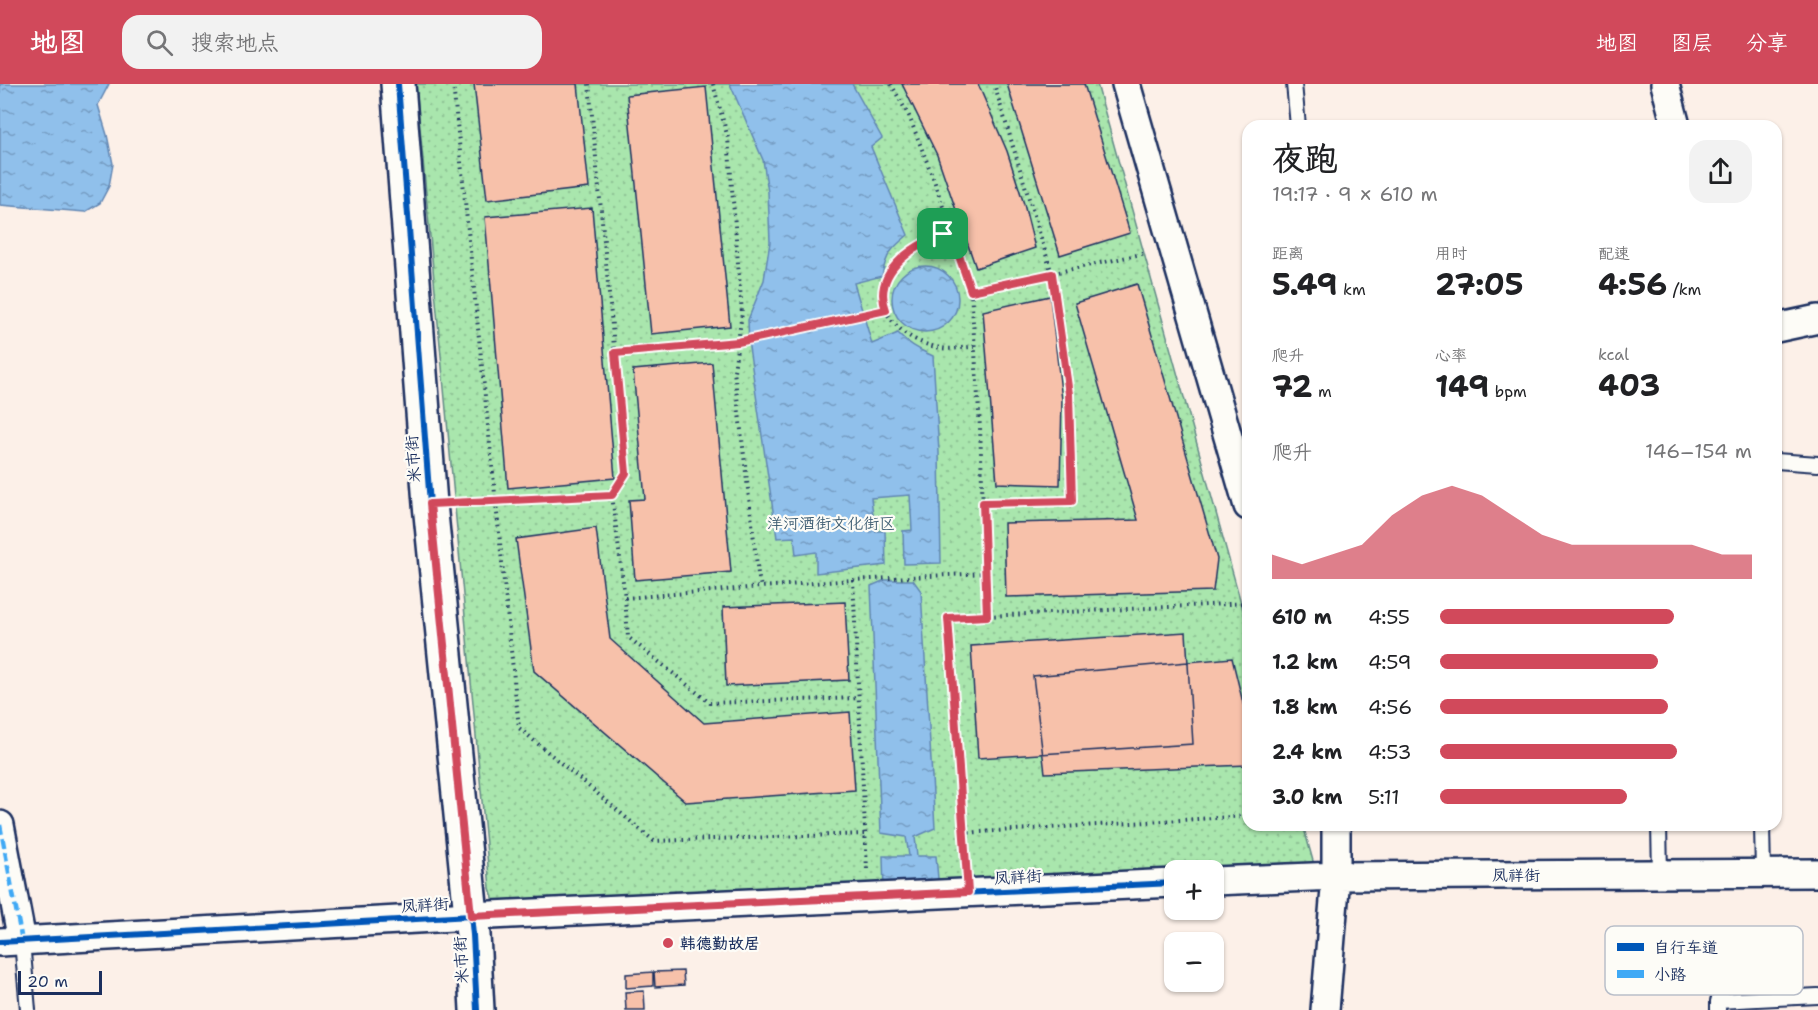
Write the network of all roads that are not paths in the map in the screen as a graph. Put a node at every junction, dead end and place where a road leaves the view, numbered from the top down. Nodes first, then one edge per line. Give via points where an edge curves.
1 (398, 84) edge
2 (1126, 84) edge
3 (1294, 84) edge
4 (1665, 84) edge
5 (1297, 120) edge
6 (1674, 120) edge
7 (1818, 319) edge
8 (1782, 327) edge
9 (1782, 461) edge
10 (1818, 464) edge
11 (1242, 485) edge
12 (0, 825) edge
13 (1337, 831) edge
14 (1659, 831) edge
15 (1762, 831) edge
16 (1336, 871) junction
17 (1763, 873) junction
18 (1818, 873) edge
19 (1660, 874) junction
20 (1224, 880) edge
21 (1164, 883) edge
22 (471, 916) junction
23 (11, 942) edge
24 (1818, 996) edge
25 (28, 1010) edge
26 (477, 1010) edge
27 (1324, 1010) edge
28 (1718, 1010) edge

1 - 22 street, 米市街 via 430,504
2 - 11 street
3 - 5 lane
4 - 6 street
7 - 8 street
9 - 10 lane
12 - 23 street
13 - 16 street
14 - 19 lane
15 - 17 lane
16 - 19 street, 凤祥街
16 - 20 street, 凤祥街
16 - 27 street
17 - 18 street, 凤祥街
17 - 19 street, 凤祥街
21 - 22 street, 凤祥街
22 - 23 street, 凤祥街
22 - 26 street, 米市街
23 - 25 lane
24 - 28 lane via 1718,1001

